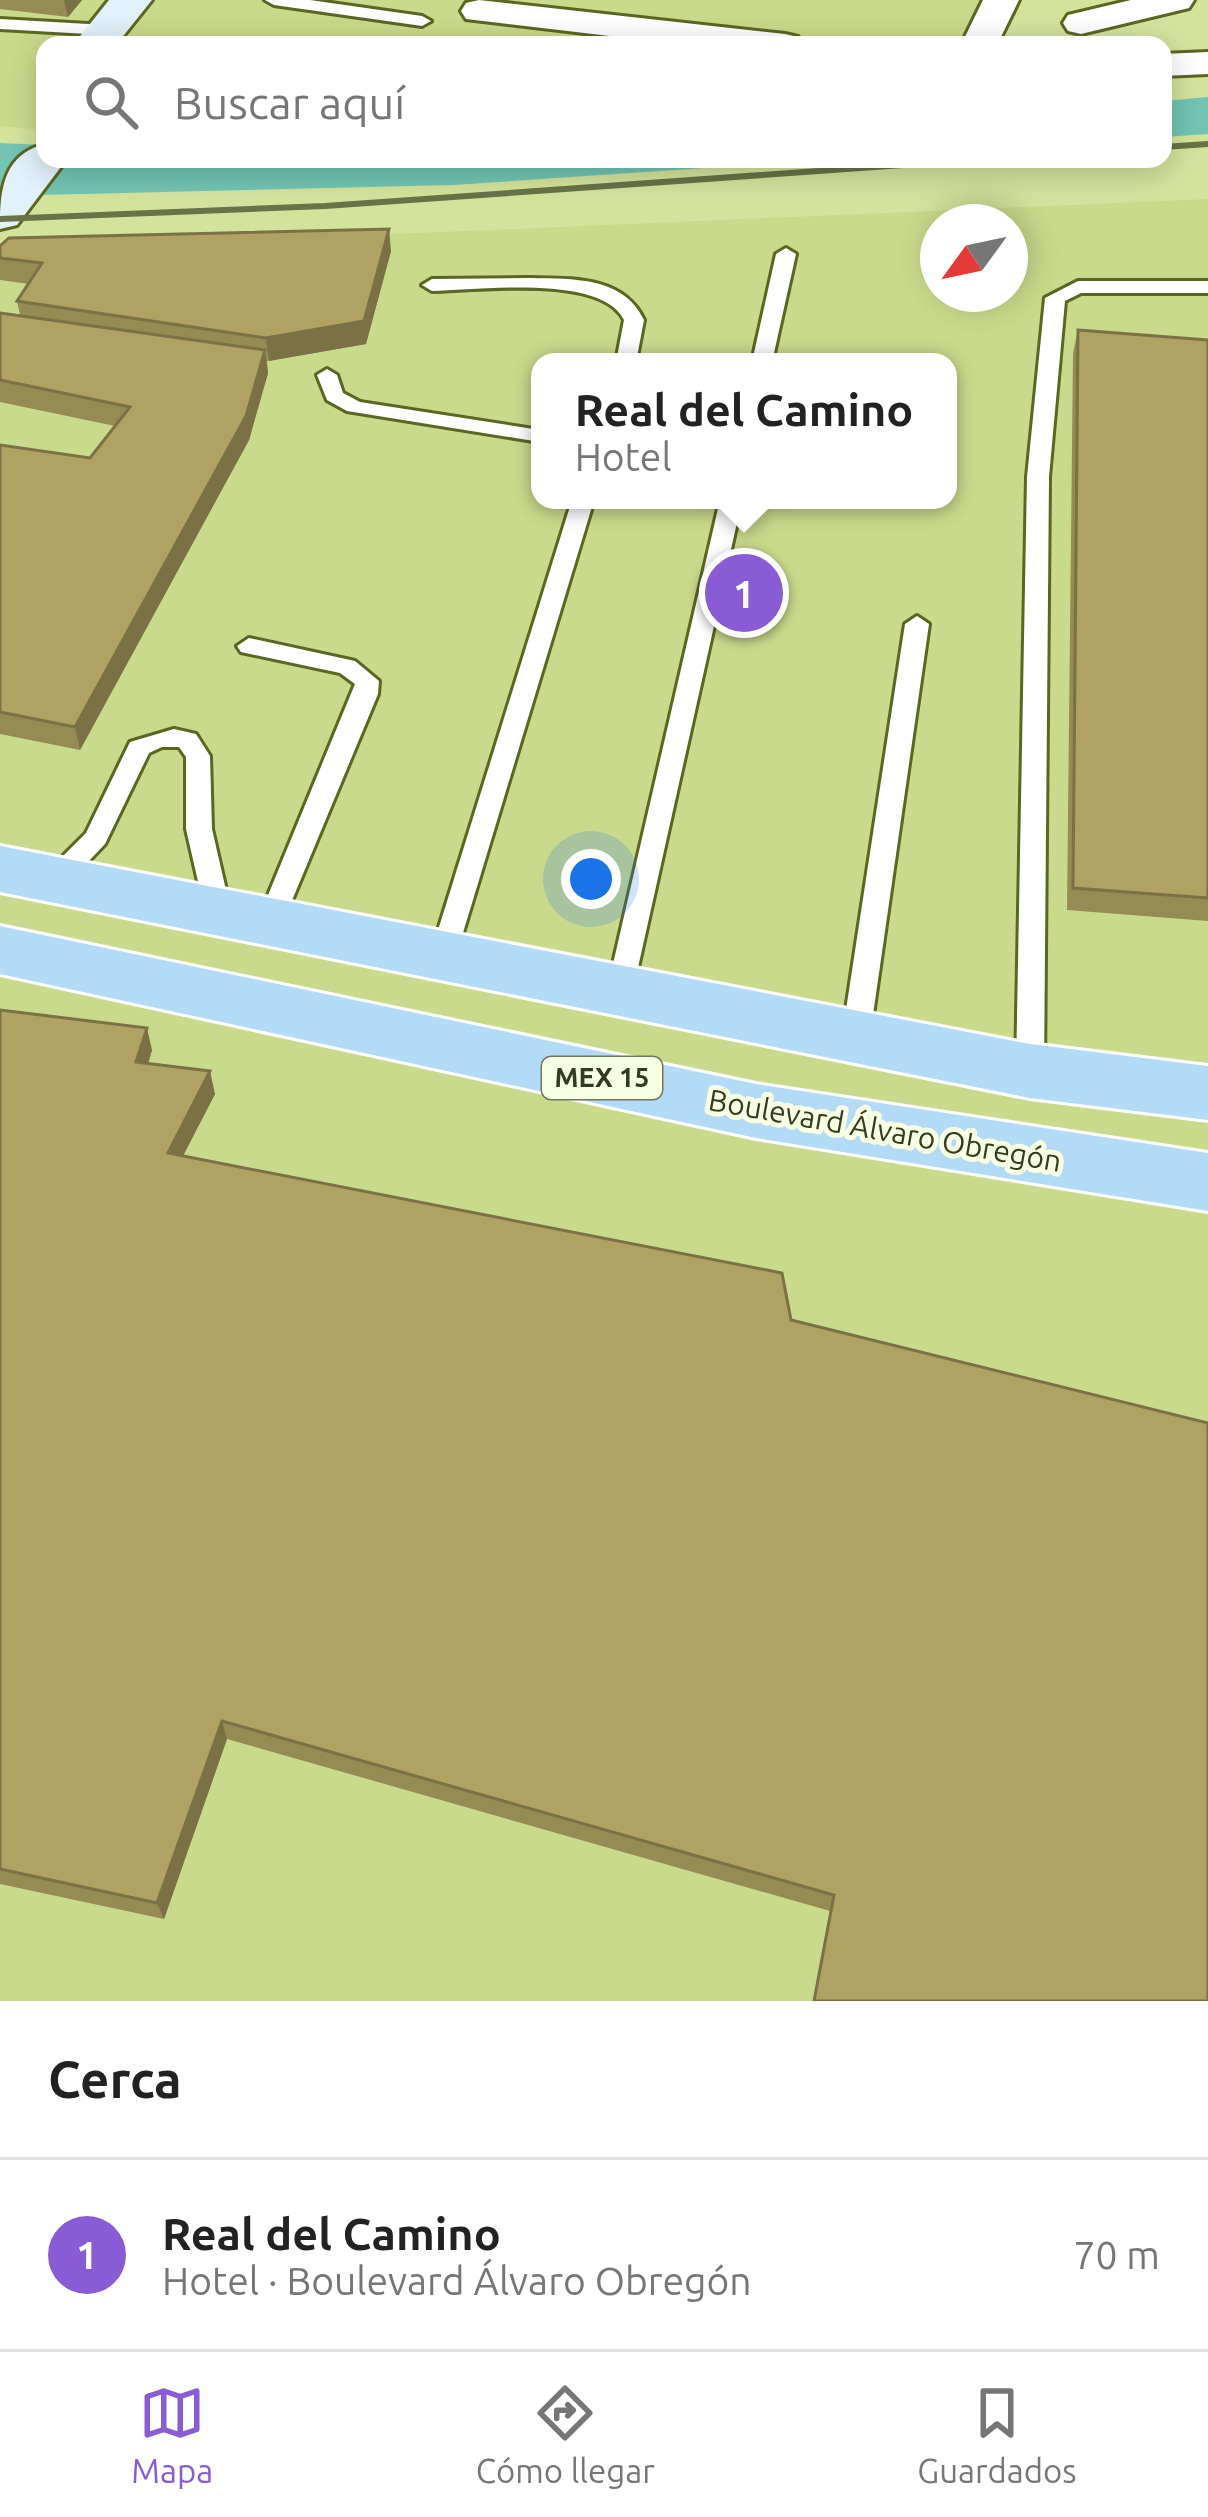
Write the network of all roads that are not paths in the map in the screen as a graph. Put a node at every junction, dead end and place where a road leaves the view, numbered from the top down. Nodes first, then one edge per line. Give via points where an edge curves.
1 (170, 0) edge
2 (274, 0) edge
3 (1001, 0) edge
4 (1177, 0) edge
5 (482, 5) edge
6 (422, 21) dead end
7 (1083, 23) edge
8 (0, 24) edge
9 (116, 30) edge
10 (463, 36) edge
11 (717, 36) edge
12 (984, 36) edge
13 (1208, 63) edge
14 (1172, 65) edge
15 (24, 143) edge
16 (2, 213) edge
17 (786, 254) dead end
18 (432, 285) dead end
19 (1208, 287) edge
20 (628, 353) edge
21 (764, 353) edge
22 (327, 375) dead end
23 (531, 435) edge
24 (580, 509) edge
25 (729, 509) edge
26 (916, 624) dead end
27 (248, 646) dead end
28 (27, 874) edge
29 (244, 917) junction
30 (0, 950) edge
31 (443, 956) junction
32 (620, 990) junction
33 (856, 1036) junction
34 (1030, 1071) junction
35 (1208, 1093) edge
36 (1208, 1182) edge

1 - 9 main road
2 - 6 lane
3 - 12 street
4 - 7 street
5 - 10 street
5 - 11 street
8 - 9 lane
13 - 14 street
15 - 16 main road
17 - 21 lane
18 - 20 lane via 610,292 634,320
19 - 34 lane via 1078,287 1055,298 1038,477
22 - 23 lane via 334,396 354,407
24 - 31 lane
25 - 32 lane
26 - 33 lane
27 - 29 lane via 347,667 367,682
28 - 29 highway
28 - 29 lane via 96,838 139,748 178,737 198,756 199,829
29 - 31 highway
30 - 36 highway, Boulevard Álvaro Obregón / MEX 15 via 755,1111
31 - 32 highway
32 - 33 highway
33 - 34 highway
34 - 35 highway

